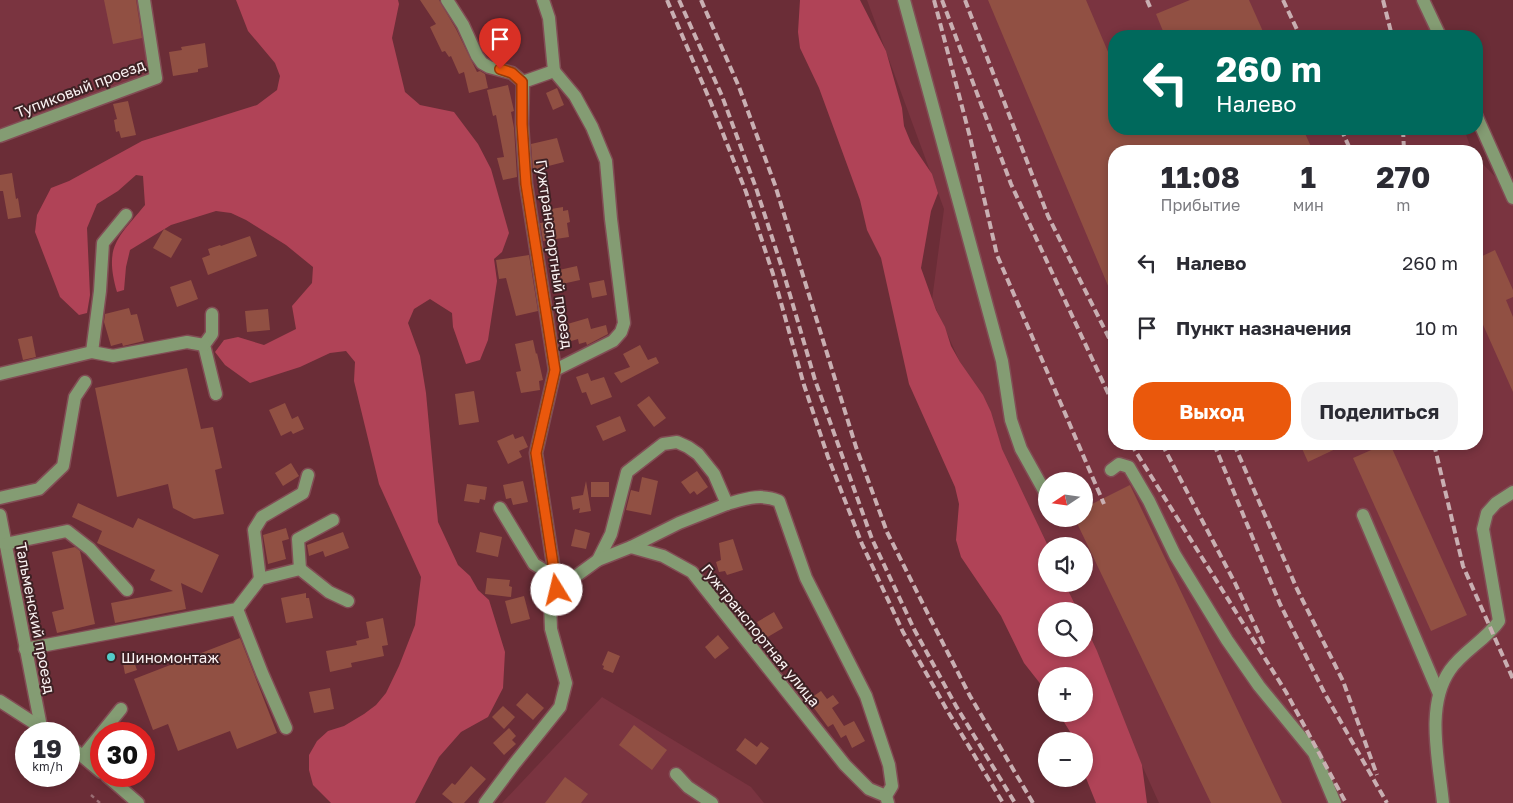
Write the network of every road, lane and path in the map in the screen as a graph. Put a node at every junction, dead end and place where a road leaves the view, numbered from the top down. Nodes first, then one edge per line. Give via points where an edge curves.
1 (144, 0) edge
2 (447, 0) edge
3 (543, 0) edge
4 (904, 0) edge
5 (1423, 0) edge
6 (1437, 30) edge
7 (554, 70) junction
8 (522, 82) junction
9 (1483, 131) edge
10 (0, 136) edge
11 (1513, 198) edge
12 (126, 215) dead end
13 (212, 314) dead end
14 (204, 345) junction
15 (92, 352) junction
16 (555, 370) junction
17 (0, 374) edge
18 (85, 382) dead end
19 (216, 394) dead end
20 (1110, 470) dead end
21 (308, 475) dead end
22 (1038, 480) edge
23 (1513, 492) edge
24 (0, 498) edge
25 (727, 504) junction
26 (500, 508) dead end
27 (0, 515) edge
28 (1363, 516) dead end
29 (333, 520) dead end
30 (5, 544) junction
31 (631, 547) junction
32 (598, 560) junction
33 (300, 569) junction
34 (555, 577) junction
35 (260, 579) junction
36 (127, 590) dead end
37 (557, 590) junction
38 (348, 601) dead end
39 (237, 609) junction
40 (25, 649) junction
41 (1439, 694) junction
42 (0, 701) edge
43 (121, 709) dead end
44 (33, 722) edge
45 (44, 722) edge
46 (286, 728) dead end
47 (80, 754) edge
48 (83, 756) junction
49 (90, 762) edge
50 (676, 774) dead end
51 (119, 787) edge
52 (91, 795) dead end
53 (887, 800) edge
54 (100, 803) edge
55 (138, 803) edge
56 (485, 803) edge
57 (712, 803) edge
58 (1335, 803) edge
59 (1443, 803) edge

1 - 10 street, Тупиковый проезд via 156,78
2 - 8 street via 482,63 512,73
3 - 7 street via 549,18
4 - 22 street via 1002,361 1011,420 1021,449
5 - 6 street
7 - 8 street
7 - 16 street via 575,96 606,161 624,323 613,341
8 - 16 street, Гужтранспортный проезд via 526,184
9 - 11 street
12 - 15 street via 103,243
13 - 14 street via 212,334
14 - 15 street via 187,342 113,356
14 - 19 street
15 - 17 street
16 - 34 street, Гужтранспортный проезд via 536,453
18 - 24 street via 75,397 63,466 39,489
20 - 58 street via 1119,464 1129,467 1175,555 1227,640 1259,686 1314,753
21 - 35 street via 303,493 262,517 254,530
23 - 41 street via 1487,513 1483,529 1499,621 1492,632 1474,644 1450,670
25 - 31 street
25 - 32 street via 714,474 698,454 677,442 663,444 626,472 611,534
25 - 53 street via 759,496 779,500 806,578 866,696 889,766 892,786
26 - 34 street via 534,564
27 - 30 street, Тальменский проезд
28 - 41 street
29 - 33 street via 298,540
30 - 36 street via 67,531 90,549
30 - 40 street, Тальменский проезд
31 - 32 street
31 - 53 street, Гужтранспортная улица via 663,556 692,572 845,765 869,789
32 - 37 street
33 - 35 street
33 - 38 street via 329,592
34 - 37 street, Гужтранспортный проезд
35 - 39 street
37 - 56 street, Гужтранспортный проезд via 550,603 551,629 566,683 560,707
39 - 40 street
39 - 46 street
40 - 45 street, Тальменский проезд
41 - 59 street via 1435,717
42 - 44 street
43 - 48 street
47 - 48 street
48 - 49 street
50 - 57 street via 688,787
51 - 55 street
52 - 54 path

